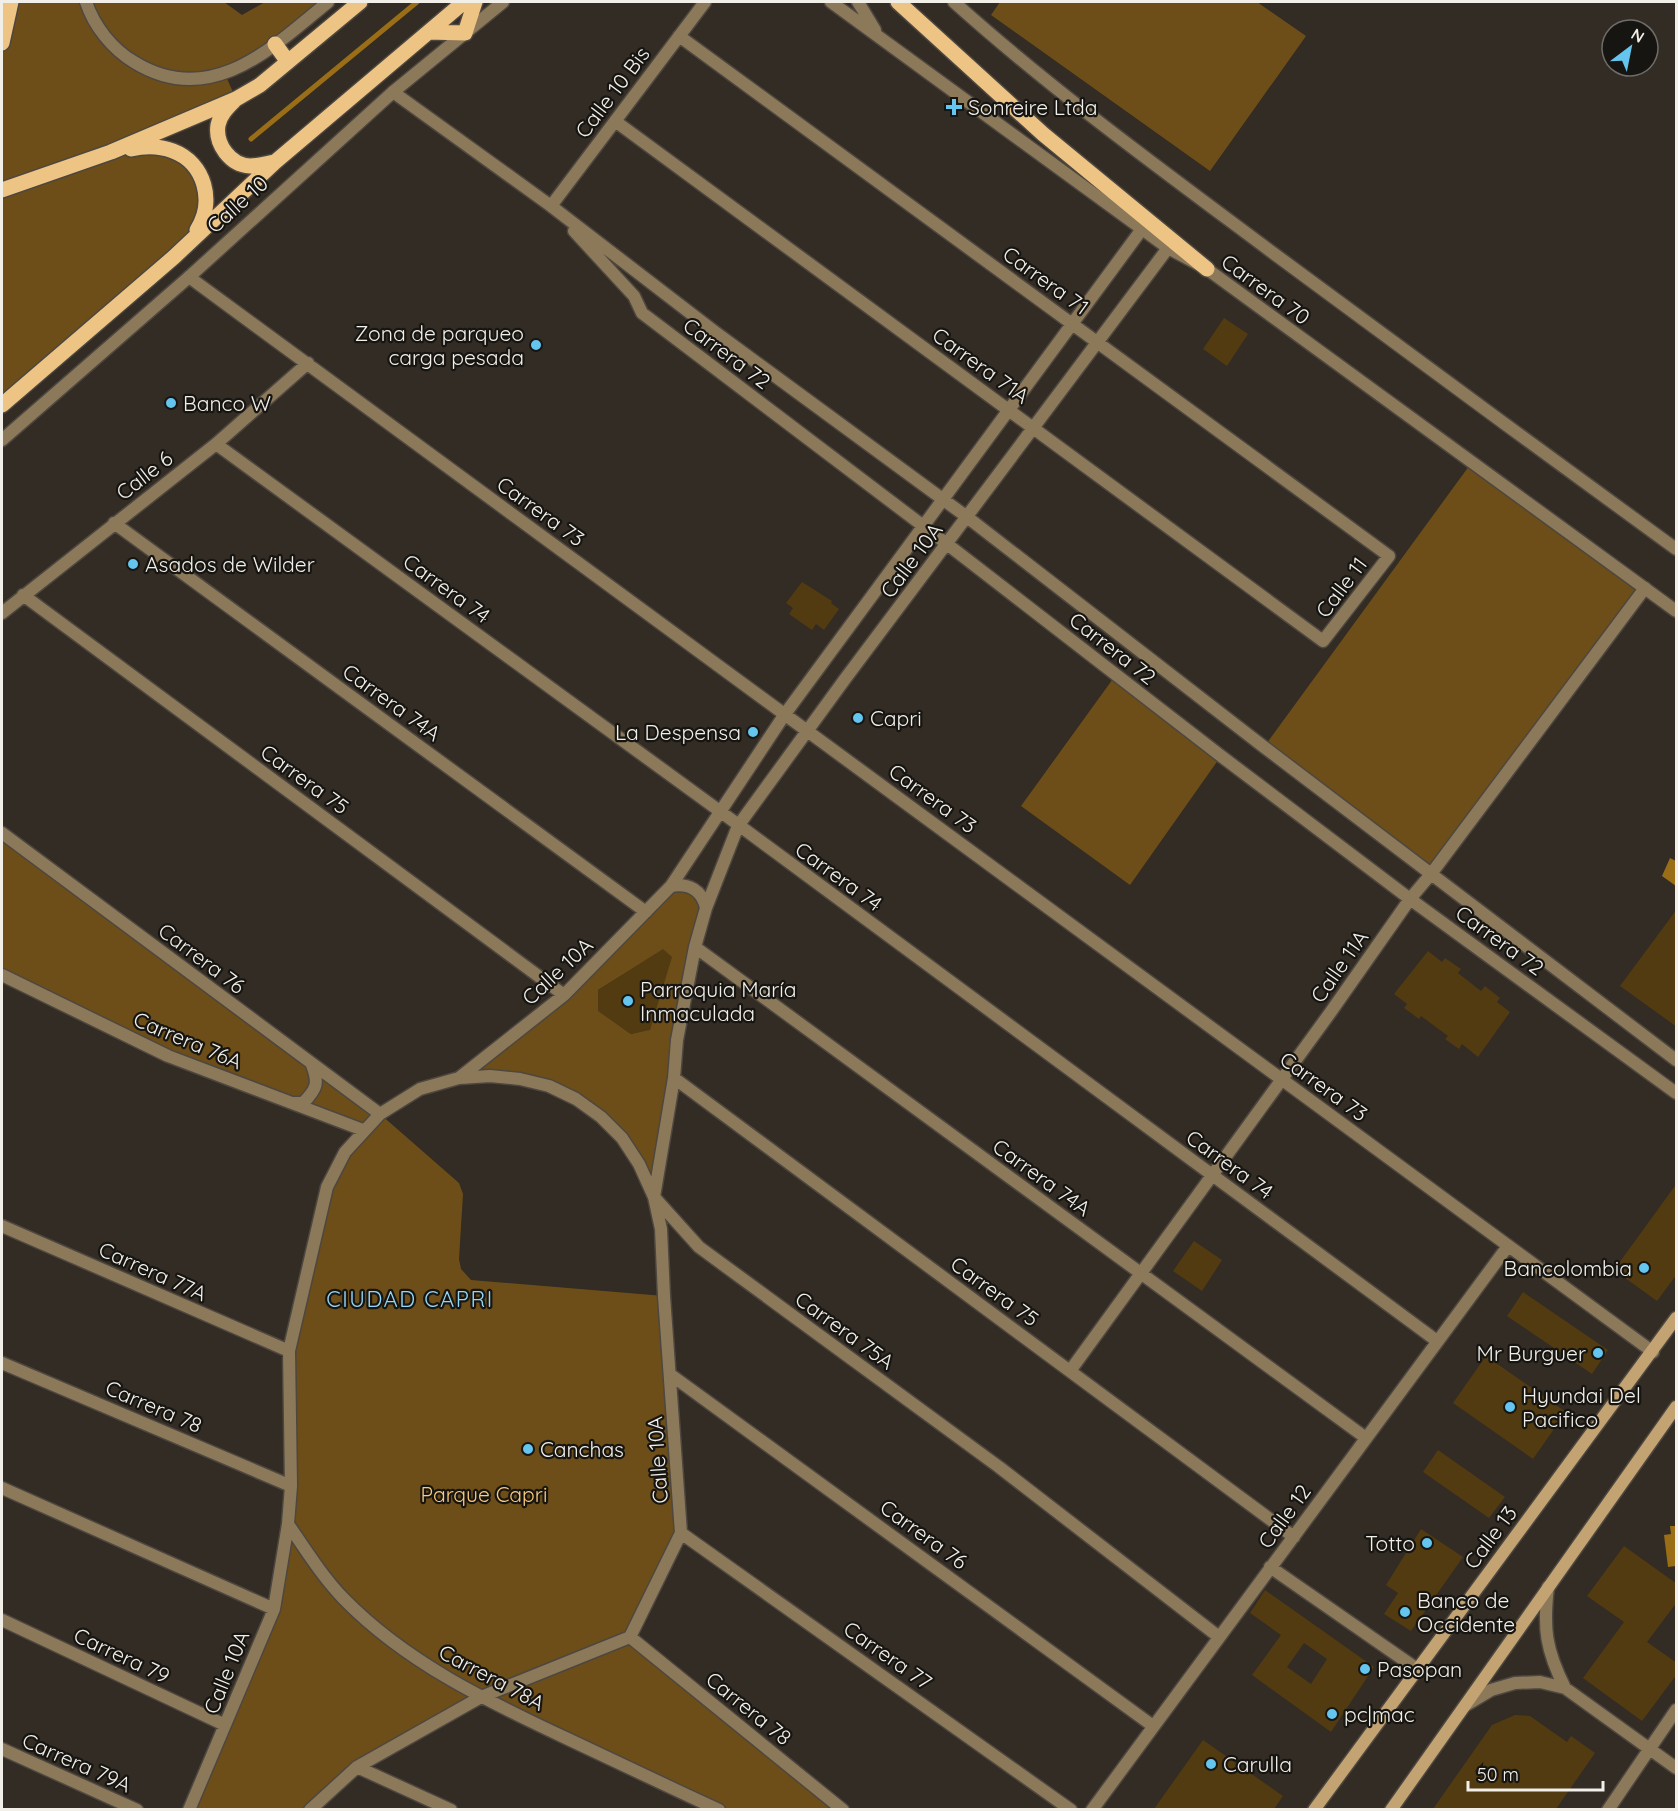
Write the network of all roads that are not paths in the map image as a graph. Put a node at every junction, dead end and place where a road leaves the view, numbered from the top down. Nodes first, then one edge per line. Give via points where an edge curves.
1 (11, 2) edge
2 (86, 2) edge
3 (328, 2) edge
4 (360, 2) edge
5 (465, 2) edge
6 (475, 2) edge
7 (503, 2) edge
8 (705, 2) edge
9 (831, 2) edge
10 (858, 2) edge
11 (898, 2) edge
12 (954, 2) edge
13 (429, 32) junction
14 (465, 33) junction
15 (877, 33) junction
16 (679, 36) junction
17 (2, 43) edge
18 (274, 44) junction
19 (288, 62) junction
20 (393, 92) junction
21 (236, 99) junction
22 (615, 121) junction
23 (111, 152) junction
24 (275, 162) junction
25 (2, 190) edge
26 (551, 206) junction
27 (1142, 229) junction
28 (1168, 248) junction
29 (174, 257) junction
30 (1207, 269) junction
31 (189, 276) junction
32 (1072, 324) junction
33 (1097, 342) junction
34 (308, 363) junction
35 (2, 405) edge
36 (1008, 410) junction
37 (1033, 428) junction
38 (2, 440) edge
39 (216, 444) junction
40 (942, 499) junction
41 (967, 517) junction
42 (114, 523) junction
43 (922, 525) junction
44 (947, 544) junction
45 (1677, 549) edge
46 (1389, 556) joint
47 (1644, 588) junction
48 (23, 595) junction
49 (1677, 611) edge
50 (2, 613) edge
51 (1323, 642) joint
52 (785, 714) junction
53 (807, 730) junction
54 (721, 812) junction
55 (738, 826) junction
56 (2, 833) edge
57 (1431, 874) junction
58 (671, 886) junction
59 (1410, 898) junction
60 (706, 908) junction
61 (646, 912) junction
62 (695, 946) junction
63 (2, 975) edge
64 (564, 995) junction
65 (1677, 1060) edge
66 (311, 1063) junction
67 (459, 1078) junction
68 (674, 1078) junction
69 (1281, 1079) junction
70 (1677, 1093) edge
71 (290, 1102) junction
72 (380, 1114) junction
73 (363, 1130) junction
74 (1212, 1175) junction
75 (654, 1197) junction
76 (2, 1226) edge
77 (1508, 1246) junction
78 (1140, 1273) junction
79 (1677, 1318) edge
80 (1437, 1341) junction
81 (289, 1351) junction
82 (1653, 1352) junction
83 (2, 1363) edge
84 (1070, 1371) junction
85 (671, 1375) junction
86 (1677, 1407) edge
87 (1366, 1438) junction
88 (291, 1486) junction
89 (2, 1488) edge
90 (288, 1524) junction
91 (681, 1533) junction
92 (1293, 1537) junction
93 (1270, 1567) junction
94 (1548, 1587) junction
95 (274, 1609) junction
96 (2, 1620) edge
97 (1219, 1636) junction
98 (630, 1637) junction
99 (1417, 1669) junction
100 (1565, 1688) junction
101 (481, 1697) junction
102 (1461, 1709) junction
103 (1677, 1710) edge
104 (225, 1725) junction
105 (1154, 1726) junction
106 (1649, 1748) junction
107 (2, 1749) edge
108 (357, 1767) junction
109 (1677, 1768) edge
110 (137, 1809) edge
111 (189, 1809) edge
112 (310, 1809) edge
113 (451, 1809) edge
114 (719, 1809) edge
115 (843, 1809) edge
116 (1071, 1809) edge
117 (1092, 1809) edge
118 (1314, 1809) edge
119 (1391, 1809) edge
120 (1608, 1809) edge

1 - 17 main road
2 - 18 street via 110,42 126,57 164,76 196,80 215,77
3 - 18 street
4 - 19 main road
5 - 13 main road, Calle 10
6 - 14 main road
7 - 14 street, Calle 10
8 - 16 street, Calle 10 Bis
9 - 15 street, Carrera 70
10 - 15 street
11 - 30 main road via 1005,100
12 - 45 street, Carrera 70 via 1158,167
13 - 14 main road
13 - 24 main road, Calle 10
14 - 20 street, Calle 10
15 - 27 street, Carrera 70
16 - 22 street, Calle 10 Bis
16 - 32 street, Carrera 71
18 - 19 main road
19 - 21 main road
20 - 26 street, Carrera 72
20 - 31 street, Calle 10
21 - 23 main road
21 - 24 main road via 222,114 218,126 225,152 247,166
22 - 26 street, Calle 10 Bis
22 - 36 street, Carrera 71A
23 - 25 main road
23 - 29 main road via 140,147 174,151 201,175 207,193 206,211 199,228
24 - 29 main road, Calle 10
26 - 40 street, Carrera 72
26 - 43 street, Carrera 72 via 634,296 642,313
27 - 28 street, Carrera 70
27 - 32 street, Calle 10A
28 - 30 street, Carrera 70
28 - 33 street, Calle 10A
29 - 35 main road, Calle 10
30 - 47 street, Carrera 70
31 - 34 street, Carrera 73
31 - 38 street, Calle 10
32 - 33 street, Carrera 71
32 - 36 street, Calle 10A
33 - 37 street, Calle 10A
33 - 46 street, Carrera 71
34 - 39 street, Calle 6
34 - 52 street, Carrera 73
36 - 37 street, Carrera 71A
36 - 40 street, Calle 10A
37 - 41 street, Calle 10A
37 - 51 street, Carrera 71A
39 - 42 street, Calle 6
39 - 54 street, Carrera 74
40 - 41 street, Carrera 72
40 - 43 street, Calle 10A
41 - 44 street, Calle 10A
41 - 57 street, Carrera 72
42 - 48 street, Calle 6
42 - 61 street, Carrera 74A
43 - 44 street, Carrera 72
43 - 52 street, Calle 10A
44 - 53 street, Calle 10A
44 - 59 street, Carrera 72
46 - 51 street, Calle 11
47 - 49 street, Carrera 70
47 - 57 street, Calle 11A
48 - 50 street, Calle 6
48 - 64 street, Carrera 75
52 - 53 street, Carrera 73
52 - 54 street, Calle 10A
53 - 55 street, Calle 10A
53 - 69 street, Carrera 73
54 - 55 street, Carrera 74
54 - 58 street, Calle 10A
55 - 60 street, Calle 10A
55 - 74 street, Carrera 74
56 - 66 street, Carrera 76
57 - 59 street, Calle 11A
57 - 65 street, Carrera 72
58 - 60 street via 691,887
58 - 61 street, Calle 10A
59 - 69 street, Calle 11A
59 - 70 street, Carrera 72
60 - 62 street, Calle 10A
61 - 64 street, Calle 10A
62 - 68 street, Calle 10A via 676,1040
62 - 78 street, Carrera 74A
63 - 71 street, Carrera 76A via 168,1056
64 - 67 street, Calle 10A
66 - 71 street via 317,1077 314,1092 303,1102
66 - 72 street, Carrera 76
67 - 72 street, Calle 10A via 420,1089
67 - 75 street, Carrera 75A via 520,1078 576,1099 622,1138
68 - 75 street, Calle 10A
68 - 84 street, Carrera 75
69 - 74 street, Calle 11A
69 - 77 street, Carrera 73
71 - 73 street, Carrera 76A
72 - 73 street, Calle 10A
73 - 81 street, Calle 10A via 345,1152 327,1187
74 - 78 street, Calle 11A
74 - 80 street, Carrera 74
75 - 85 street, Calle 10A via 662,1229
75 - 97 street, Carrera 75A via 699,1247 999,1467
76 - 81 street, Carrera 77A
77 - 80 street, Calle 12
77 - 82 street, Carrera 73
78 - 84 street, Calle 11A
78 - 87 street, Carrera 74A
79 - 82 main road, Calle 13
80 - 87 street, Calle 12
81 - 88 street, Calle 10A
82 - 99 main road, Calle 13
83 - 88 street, Carrera 78
84 - 92 street, Carrera 75
85 - 91 street, Calle 10A
85 - 105 street, Carrera 76
86 - 94 main road
87 - 92 street, Calle 12
88 - 90 street, Calle 10A
89 - 95 street
90 - 95 street, Calle 10A
90 - 101 street, Carrera 78A via 342,1597 381,1632 421,1662
91 - 98 street, Calle 10A
91 - 116 street, Carrera 77
92 - 93 street, Calle 12
93 - 97 street, Calle 12
93 - 99 street
94 - 100 street via 1546,1639
94 - 102 main road
95 - 104 street, Calle 10A
96 - 104 street, Carrera 79
97 - 105 street, Calle 12
98 - 101 street
98 - 115 street, Carrera 78
99 - 118 main road, Calle 13
100 - 102 street via 1540,1682 1515,1683 1491,1690
100 - 106 street
101 - 108 street
101 - 114 street, Carrera 78A
102 - 119 main road
103 - 106 street
104 - 111 street, Calle 10A
105 - 117 street, Calle 12
106 - 109 street
106 - 120 street
107 - 110 street, Carrera 79A
108 - 112 street
108 - 113 street

